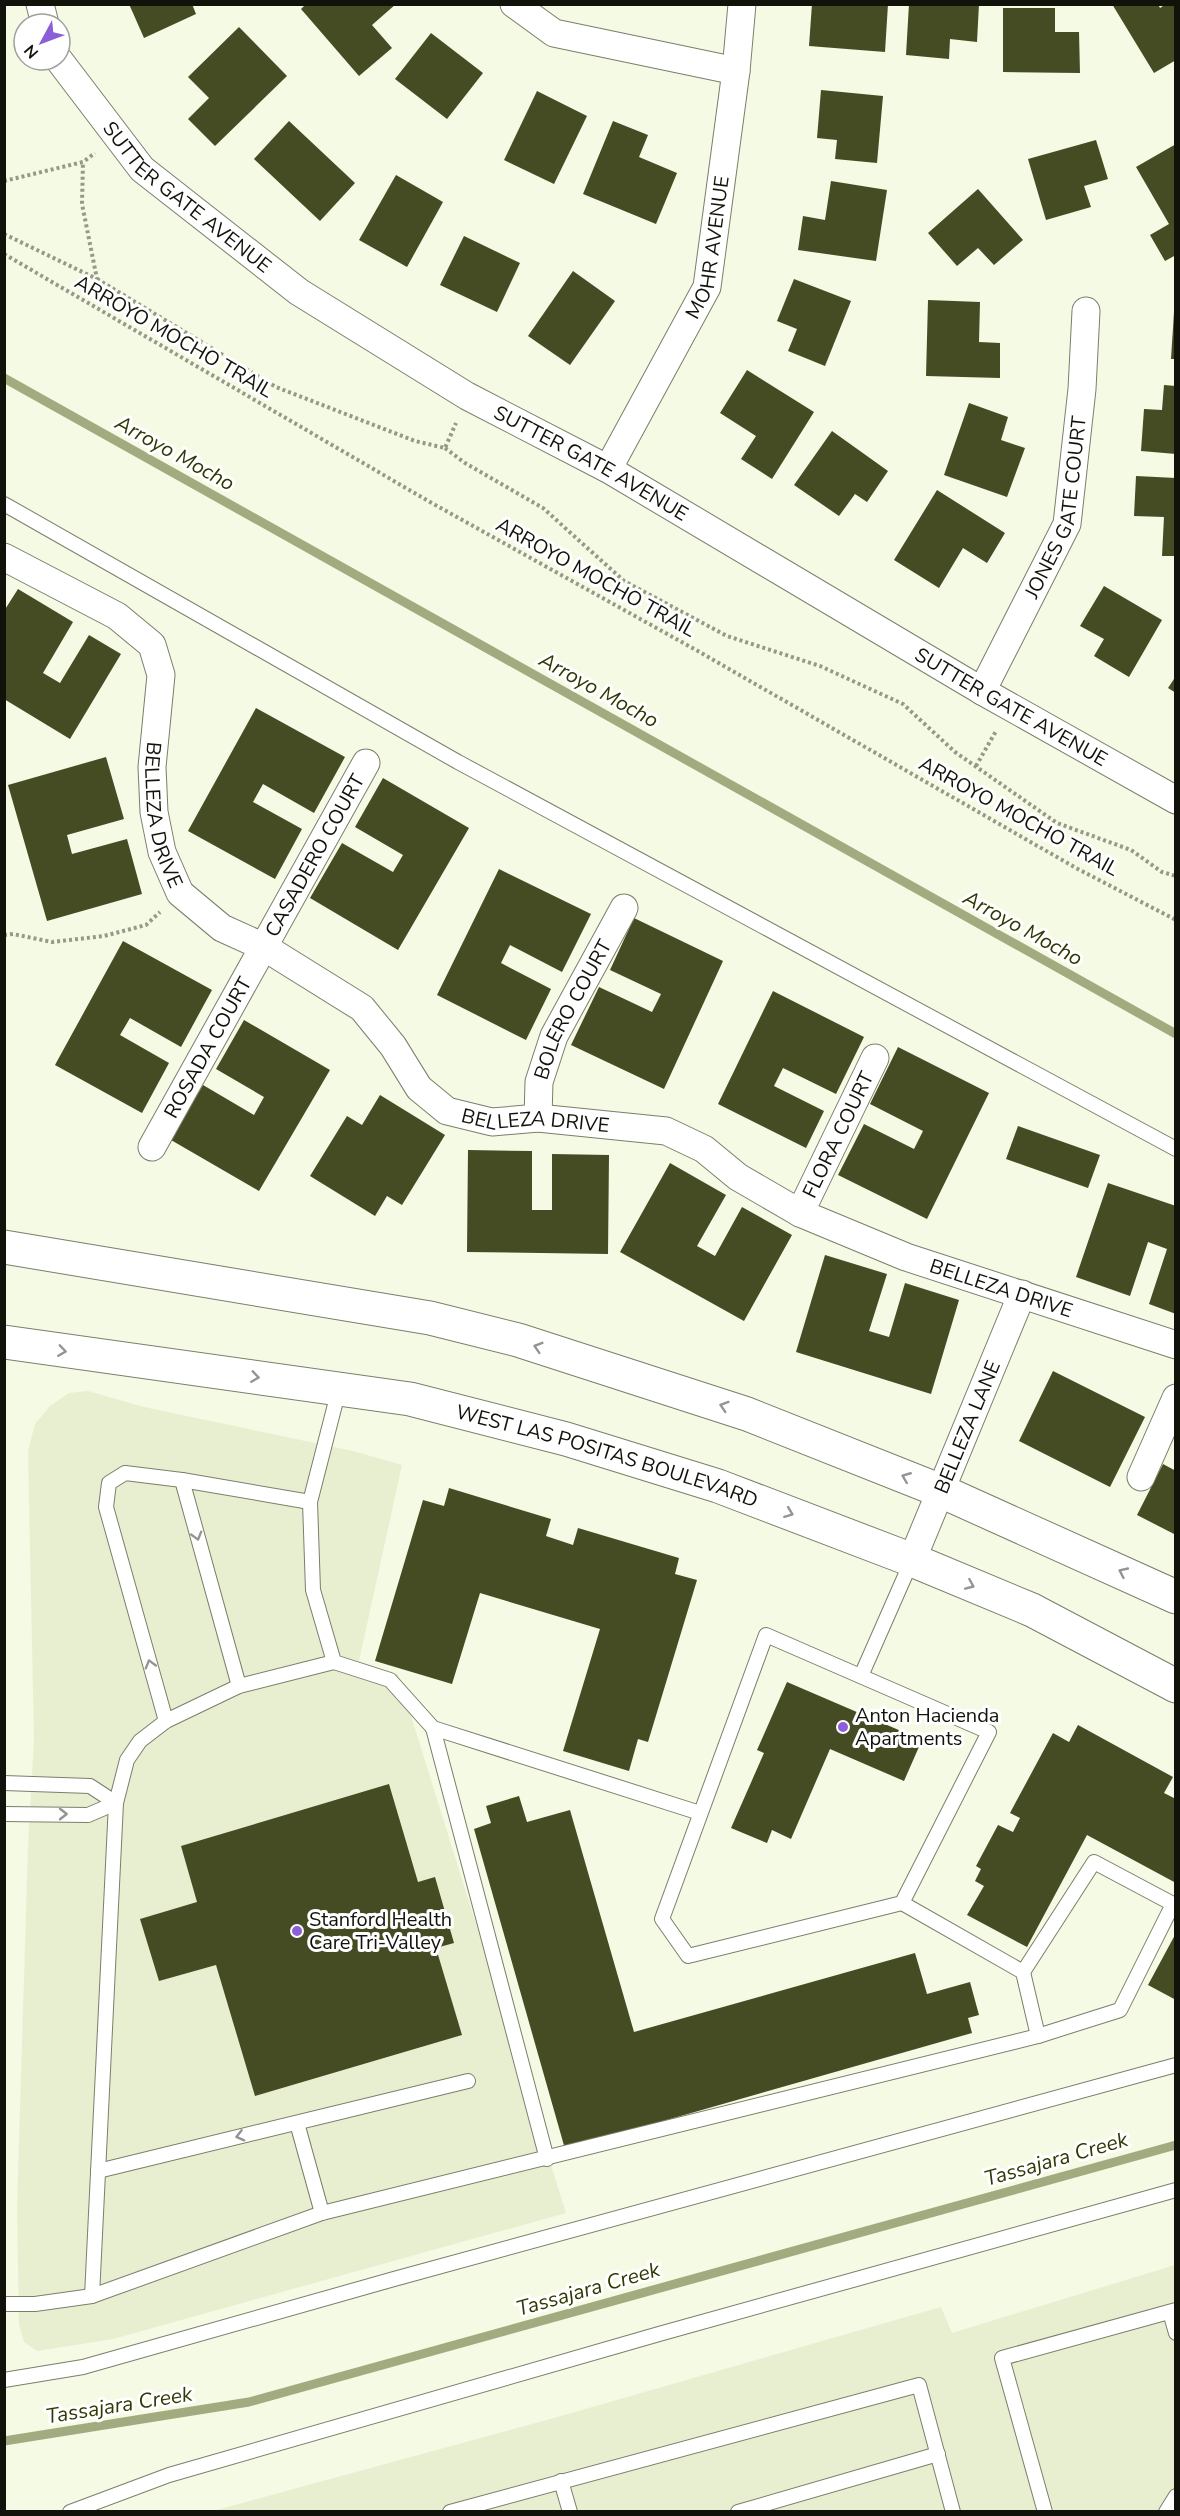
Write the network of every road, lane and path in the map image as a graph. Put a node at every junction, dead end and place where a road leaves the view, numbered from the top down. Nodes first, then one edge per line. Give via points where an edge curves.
1 (514, 4) edge
2 (742, 4) edge
3 (736, 71) junction
4 (68, 72) edge
5 (4, 181) edge
6 (4, 234) edge
7 (4, 254) edge
8 (96, 279) junction
9 (1086, 311) dead end
10 (467, 396) junction
11 (445, 448) junction
12 (608, 469) junction
13 (4, 504) edge
14 (4, 557) edge
15 (982, 691) junction
16 (1010, 707) junction
17 (366, 763) dead end
18 (976, 766) junction
19 (1176, 800) edge
20 (1176, 876) edge
21 (180, 893) junction
22 (624, 908) dead end
23 (1176, 920) edge
24 (4, 935) edge
25 (264, 947) junction
26 (876, 1058) dead end
27 (538, 1118) junction
28 (152, 1147) dead end
29 (1176, 1149) edge
30 (800, 1213) junction
31 (4, 1247) edge
32 (1022, 1294) junction
33 (4, 1342) edge
34 (1176, 1345) edge
35 (339, 1389) junction
36 (1176, 1398) edge
37 (1141, 1477) dead end
38 (182, 1480) junction
39 (941, 1491) junction
40 (310, 1502) junction
41 (912, 1560) junction
42 (1176, 1597) edge
43 (334, 1662) junction
44 (861, 1676) junction
45 (239, 1686) junction
46 (1176, 1686) edge
47 (166, 1720) junction
48 (434, 1728) junction
49 (4, 1783) edge
50 (116, 1803) junction
51 (700, 1813) junction
52 (4, 1814) edge
53 (902, 1903) junction
54 (1023, 1972) junction
55 (1038, 2036) junction
56 (1176, 2065) edge
57 (468, 2081) dead end
58 (297, 2122) junction
59 (547, 2158) junction
60 (98, 2170) junction
61 (1176, 2190) edge
62 (322, 2213) junction
63 (92, 2296) junction
64 (4, 2304) edge
65 (1173, 2311) edge
66 (1176, 2333) edge
67 (4, 2380) edge
68 (938, 2454) junction
69 (561, 2481) junction
70 (1176, 2496) edge
71 (476, 2508) edge
72 (70, 2511) edge
73 (450, 2511) edge
74 (570, 2511) edge
75 (738, 2511) edge
76 (953, 2511) edge
77 (1044, 2511) edge
78 (1166, 2511) edge

1 - 3 street via 554,33
2 - 3 street, MOHR AVENUE
3 - 12 street, MOHR AVENUE via 707,287
4 - 10 street, SUTTER GATE AVENUE via 142,169 299,292
5 - 8 path via 82,162 82,204
6 - 8 path
7 - 23 path, ARROYO MOCHO TRAIL via 430,502 1066,862
8 - 11 path via 276,387 415,441
9 - 15 street, JONES GATE COURT via 1067,524
10 - 11 path
10 - 12 street, SUTTER GATE AVENUE
11 - 18 path via 543,508 624,581 727,636 820,666 903,704
12 - 15 street, SUTTER GATE AVENUE
13 - 29 lane via 458,762
14 - 21 street, BELLEZA DRIVE via 117,616 152,645 161,675 152,767 154,812 162,852
15 - 16 street, SUTTER GATE AVENUE
16 - 18 path
16 - 19 street, SUTTER GATE AVENUE
17 - 25 street, CASADERO COURT
18 - 20 path via 1057,823 1131,850 1162,872
21 - 24 path via 146,925 104,936 52,942
21 - 25 street, BELLEZA DRIVE via 222,928
22 - 27 street, BOLERO COURT via 554,1036 539,1082
25 - 27 street, BELLEZA DRIVE via 362,1008 393,1046 419,1088 447,1111 492,1122
25 - 28 street, ROSADA COURT
26 - 30 street, FLORA COURT
27 - 30 street, BELLEZA DRIVE via 666,1131 704,1149 738,1178
30 - 32 street, BELLEZA DRIVE via 906,1257
39 -> 31 main road via 747,1414 507,1337 430,1318
32 - 34 street, BELLEZA DRIVE
32 - 39 street, BELLEZA LANE
33 -> 35 main road, WEST LAS POSITAS BOULEVARD
35 - 40 lane
35 -> 41 main road, WEST LAS POSITAS BOULEVARD via 410,1398 566,1439 718,1486
36 - 37 street
38 - 40 lane
38 -> 45 lane
47 -> 38 lane via 106,1507 109,1483 125,1473
39 - 41 street, BELLEZA LANE
42 -> 39 main road
40 - 43 lane via 314,1590
41 - 44 lane
41 -> 46 main road, WEST LAS POSITAS BOULEVARD via 1032,1610
43 - 45 lane
43 - 48 lane via 390,1680
44 - 51 lane via 766,1635
44 - 53 lane via 989,1732
45 - 47 lane
47 - 50 lane via 140,1741 127,1760
48 - 51 lane
48 - 59 lane
49 - 50 lane via 90,1786
52 -> 50 lane via 88,1815
50 - 60 lane
51 - 53 lane via 662,1919 688,1956
53 - 54 lane
54 - 55 lane
54 - 55 lane via 1094,1862 1173,1904 1120,2010
55 - 59 lane
56 - 67 lane via 83,2367
57 - 58 lane
58 -> 60 lane
58 - 62 lane
59 - 62 lane
60 - 63 lane
61 - 72 lane via 170,2475
62 - 63 lane
63 - 64 lane
65 - 66 lane
65 - 77 lane via 1002,2358
68 - 69 lane via 919,2385
68 - 75 lane
68 - 76 lane
69 - 71 lane
69 - 74 lane
70 - 78 lane
71 - 73 lane

